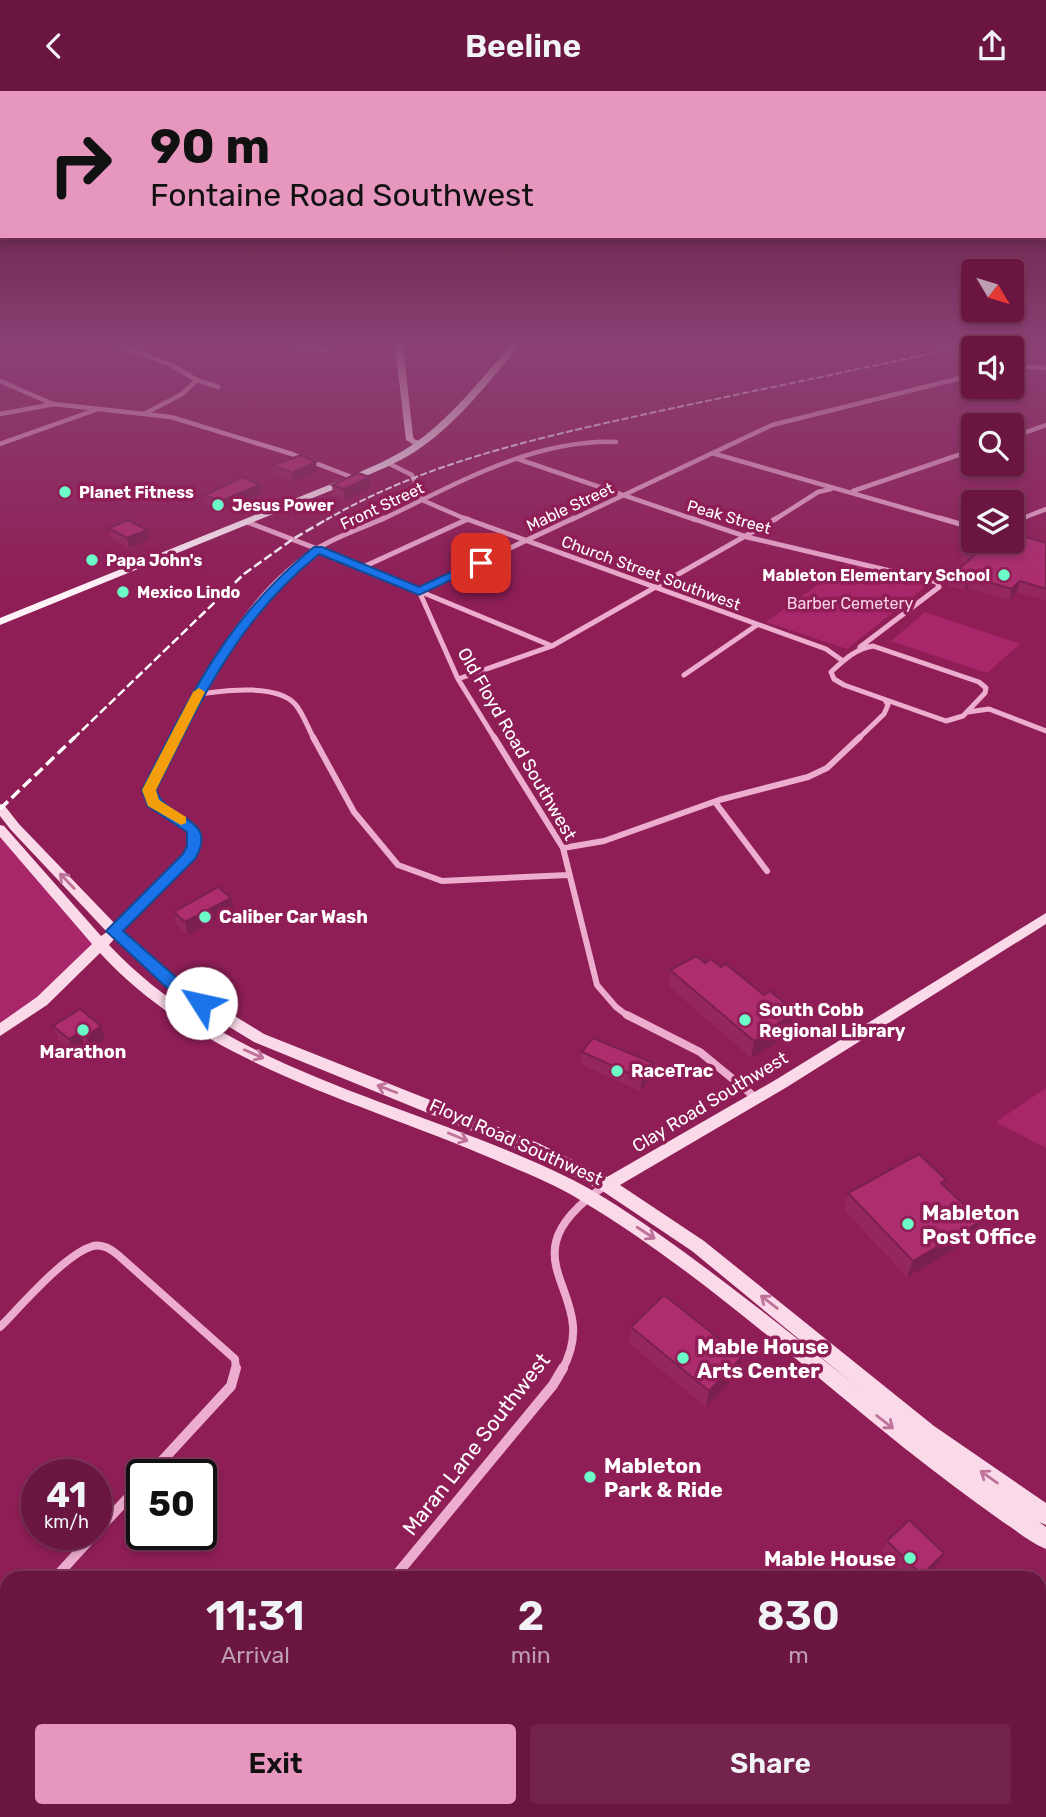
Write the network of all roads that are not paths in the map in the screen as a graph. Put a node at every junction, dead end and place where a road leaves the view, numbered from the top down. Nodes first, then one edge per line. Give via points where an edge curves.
1 (50, 427) edge
2 (209, 427) edge
3 (408, 427) edge
4 (440, 427) edge
5 (769, 427) edge
6 (1042, 427) edge
7 (1024, 433) edge
8 (616, 442) dead end
9 (0, 444) edge
10 (419, 444) junction
11 (712, 453) junction
12 (961, 454) edge
13 (518, 459) junction
14 (388, 463) junction
15 (355, 478) junction
16 (831, 489) junction
17 (852, 491) junction
18 (623, 496) junction
19 (422, 501) junction
20 (1046, 509) edge
21 (1024, 517) edge
22 (468, 519) junction
23 (247, 522) junction
24 (961, 524) edge
25 (747, 537) junction
26 (525, 543) junction
27 (318, 549) junction
28 (363, 567) junction
29 (655, 589) junction
30 (419, 591) junction
31 (0, 622) edge
32 (757, 625) junction
33 (879, 632) junction
34 (552, 646) junction
35 (860, 647) junction
36 (825, 649) junction
37 (890, 650) junction
38 (853, 653) junction
39 (843, 661) junction
40 (684, 675) dead end
41 (458, 679) junction
42 (198, 694) junction
43 (981, 697) junction
44 (885, 700) junction
45 (909, 709) junction
46 (989, 709) junction
47 (968, 712) junction
48 (884, 714) junction
49 (1046, 731) edge
50 (715, 802) junction
51 (0, 808) edge
52 (7, 831) edge
53 (563, 848) junction
54 (767, 871) dead end
55 (568, 875) junction
56 (1046, 918) edge
57 (114, 931) junction
58 (101, 943) junction
59 (0, 1031) edge
60 (756, 1098) junction
61 (607, 1185) junction
62 (589, 1196) junction
63 (0, 1327) edge
64 (164, 1459) edge
65 (126, 1500) edge
66 (112, 1515) edge
67 (1046, 1515) edge
68 (1046, 1539) edge
69 (80, 1550) edge
70 (61, 1571) edge
71 (400, 1571) edge

1 - 9 street
2 - 15 street
3 - 10 main road via 410,440
4 - 10 main road
5 - 11 street, Mable Street
6 - 7 street
8 - 13 street, Front Street via 569,446
10 - 14 main road
11 - 16 street
11 - 18 street, Mable Street
12 - 17 street
13 - 18 street, Peak Street
13 - 19 street, Front Street
14 - 15 main road
14 - 19 street via 412,475
15 - 23 main road
16 - 17 street
16 - 25 street via 818,492
17 - 24 street
18 - 25 street, Peak Street
18 - 26 street, Mable Street
19 - 22 street, Church Street Southwest
19 - 27 street, Front Street
20 - 21 street
22 - 26 street, Church Street Southwest
22 - 28 street
23 - 27 street
23 - 31 main road
25 - 29 street
25 - 33 street, Peak Street via 937,582 939,587
26 - 29 street, Church Street Southwest
26 - 30 street, Mable Street
27 - 28 street
27 - 42 street, Front Street via 284,577 243,623
28 - 30 street
29 - 32 street, Church Street Southwest
29 - 34 street
30 - 34 street
30 - 41 street, Old Floyd Road Southwest
32 - 36 street, Church Street Southwest
32 - 40 street
33 - 35 street
33 - 37 street via 881,645
34 - 41 street
35 - 37 street
35 - 38 street
36 - 38 street
36 - 39 street, Church Street Southwest
37 - 43 street via 979,682 986,688
38 - 39 street
39 - 44 street via 831,672 834,679
41 - 53 street, Old Floyd Road Southwest
42 - 55 street via 254,691 295,704 354,812 398,865 442,881
42 - 57 street, Front Street via 149,790 153,803 192,830 194,846 190,856
43 - 46 street
43 - 47 street
44 - 45 street
44 - 48 street
45 - 47 street via 946,721 956,721
45 - 48 street
46 - 47 street
46 - 49 street
48 - 50 street via 827,768 808,778
50 - 53 street via 625,834
50 - 54 street
51 - 52 main road, Floyd Road Southwest
57 -> 52 main road, Floyd Road Southwest
52 - 58 main road, Floyd Road Southwest
53 - 55 street, Old Floyd Road Southwest
55 - 60 street, Old Floyd Road Southwest via 597,985 607,1000 629,1019 707,1057
56 - 60 main road, Clay Road Southwest
57 - 58 main road
61 -> 57 main road, Floyd Road Southwest via 532,1148 259,1038 184,992
58 - 59 main road via 43,1001
58 -> 62 main road, Floyd Road Southwest via 170,1007 236,1045
60 - 61 main road, Clay Road Southwest
61 - 62 street, Maran Lane Southwest
67 -> 61 main road, Floyd Road Southwest via 928,1432 698,1247
62 -> 68 main road, Floyd Road Southwest via 659,1241 930,1458
62 - 71 street, Maran Lane Southwest via 564,1218 553,1249 555,1270 573,1320 574,1342 567,1361 553,1385
63 - 64 street via 84,1250 96,1245 109,1248 235,1359 231,1386
65 - 66 street
69 - 70 street

